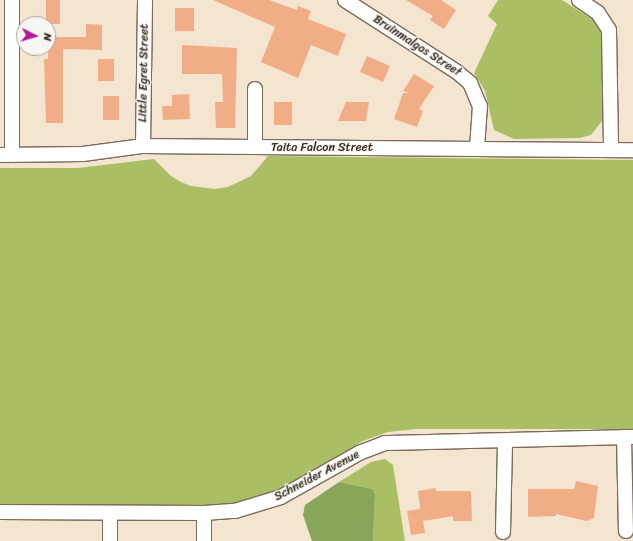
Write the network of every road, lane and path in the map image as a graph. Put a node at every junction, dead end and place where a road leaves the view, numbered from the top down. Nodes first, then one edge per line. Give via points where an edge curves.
1 (12, 0) edge
2 (145, 0) edge
3 (345, 0) edge
4 (579, 0) edge
5 (255, 89) dead end
6 (144, 146) junction
7 (255, 147) junction
8 (477, 148) junction
9 (611, 149) junction
10 (633, 150) edge
11 (6, 155) edge
12 (629, 437) edge
13 (505, 441) junction
14 (0, 512) edge
15 (110, 513) junction
16 (204, 514) junction
17 (626, 531) dead end
18 (503, 532) dead end
19 (110, 541) edge
20 (204, 541) edge

1 - 11 street, Taita Falcon Street
2 - 6 street, Little Egret Street
3 - 8 street, Bruinmalgas Street via 470,83 480,106
4 - 9 street via 598,13 609,30
5 - 7 street
6 - 7 street, Taita Falcon Street
6 - 11 street, Taita Falcon Street via 83,154
7 - 8 street, Taita Falcon Street
8 - 9 street, Taita Falcon Street
9 - 10 street, Taita Falcon Street
12 - 13 street, Schneider Avenue
12 - 17 street
13 - 16 street, Schneider Avenue via 419,440 385,443 359,453 281,497 252,508
13 - 18 street
14 - 15 street, Schneider Avenue
15 - 16 street, Schneider Avenue
15 - 19 street
16 - 20 street

